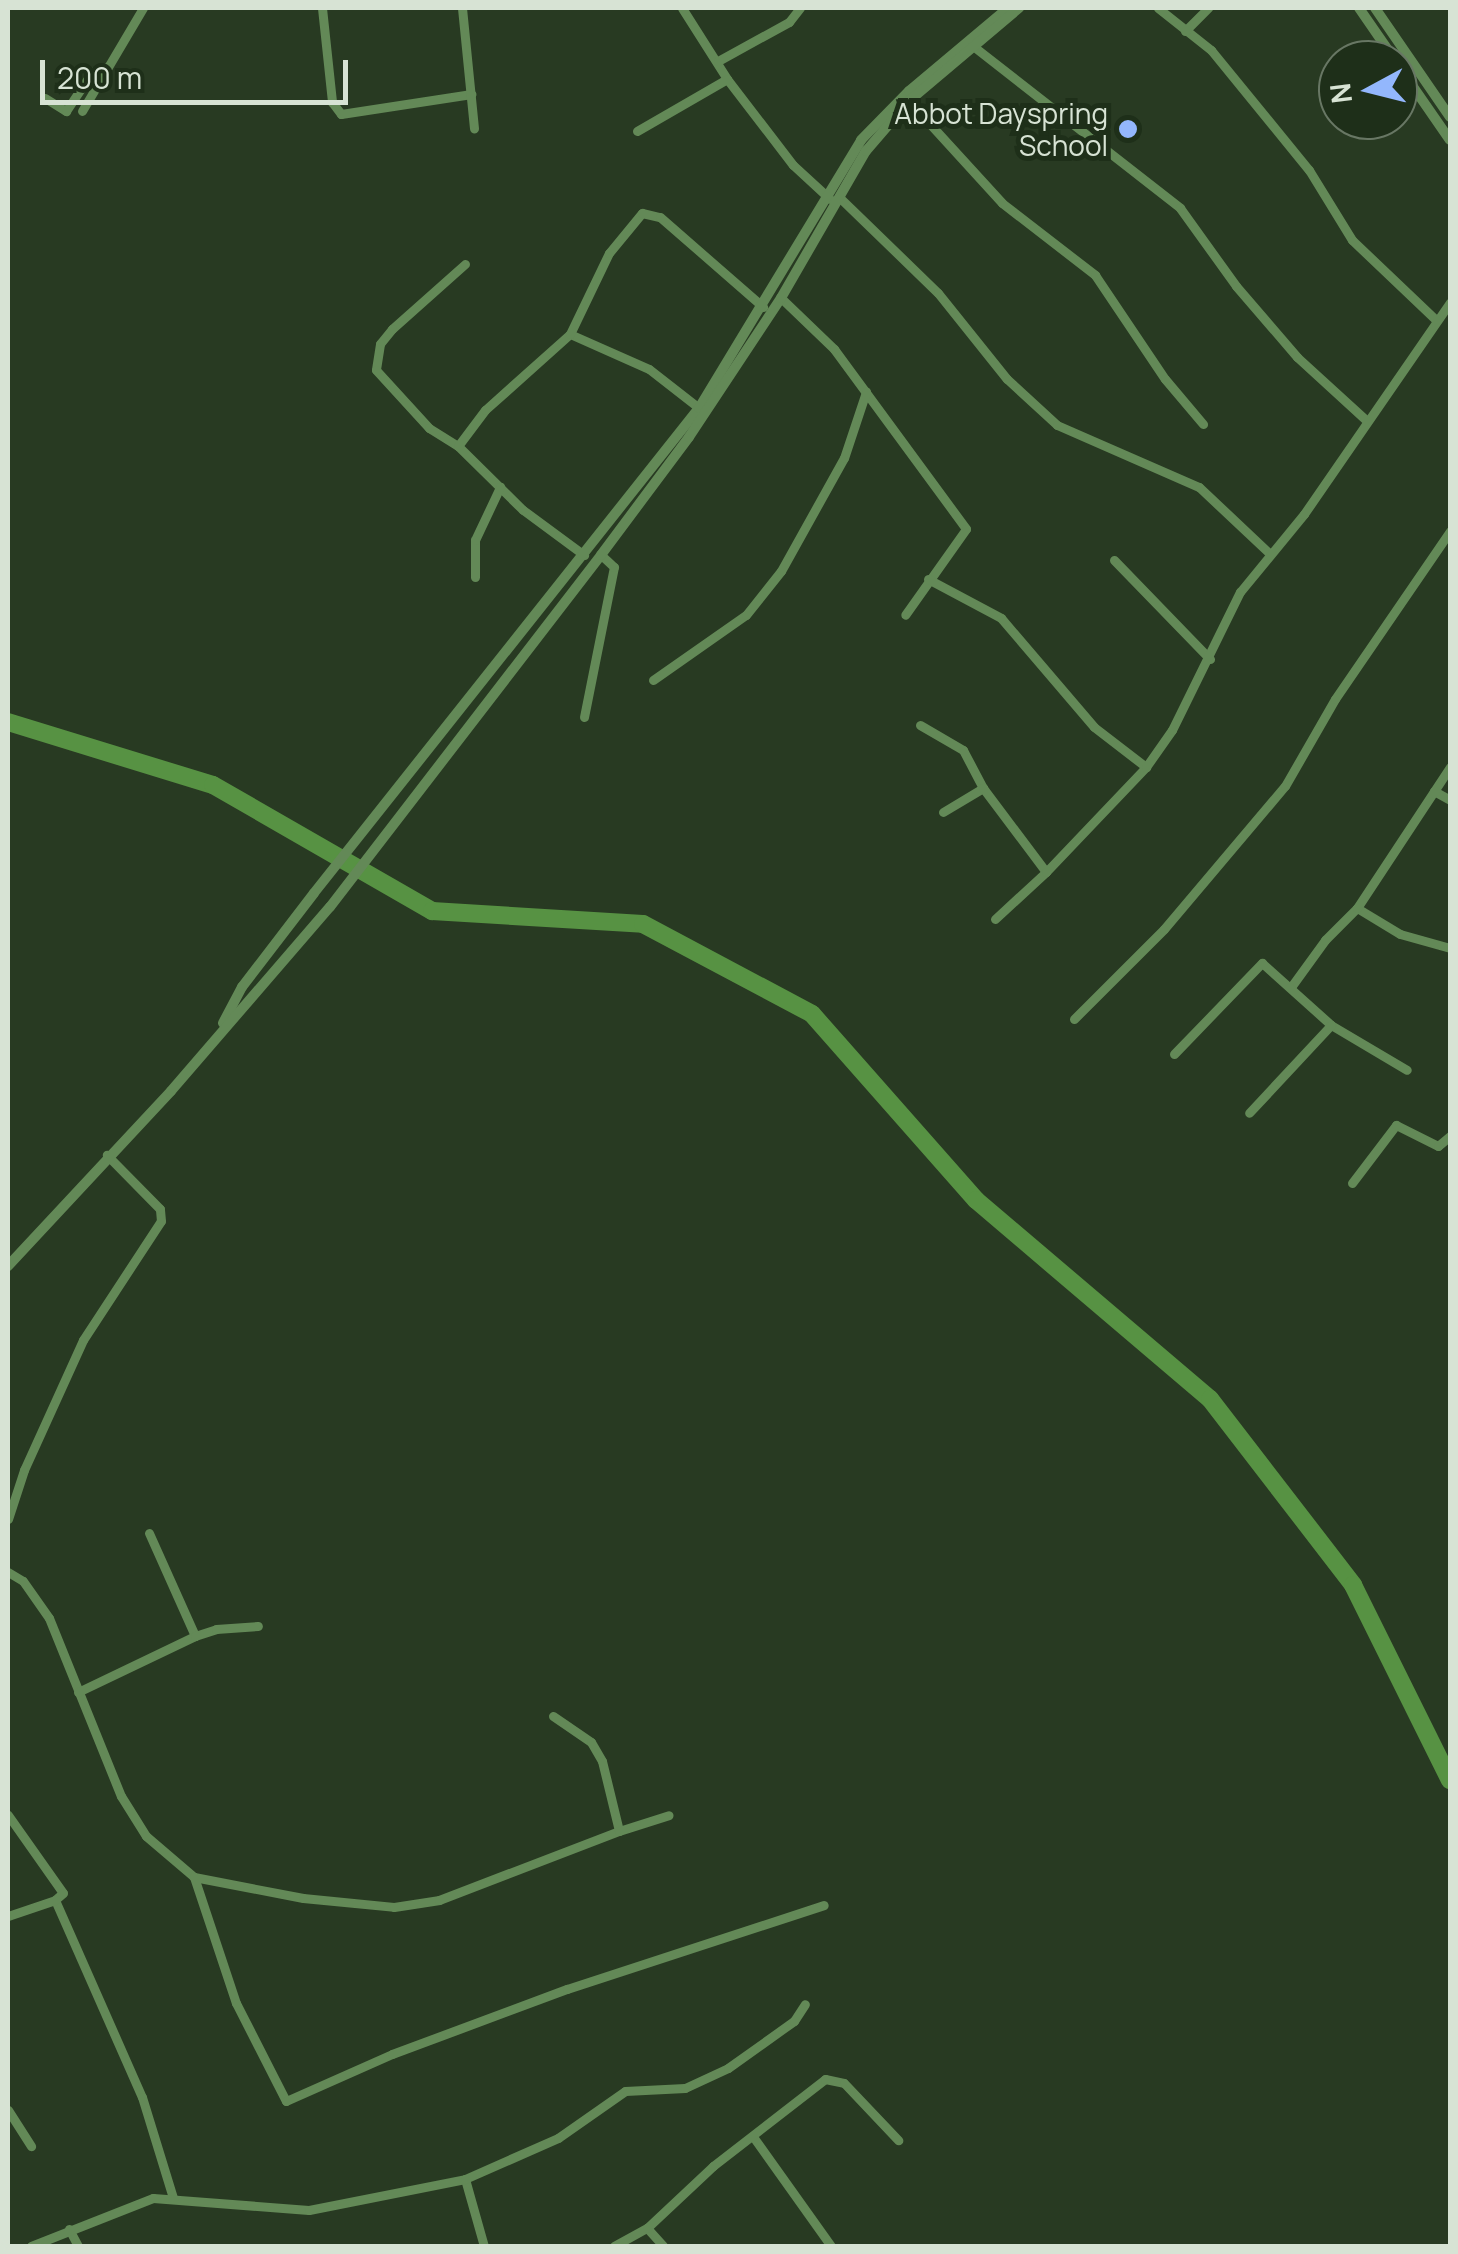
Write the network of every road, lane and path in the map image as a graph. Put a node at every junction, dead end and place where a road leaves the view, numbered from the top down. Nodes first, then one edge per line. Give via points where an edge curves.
1 (143, 8) edge
2 (322, 8) edge
3 (462, 8) edge
4 (682, 8) edge
5 (800, 8) edge
6 (1008, 8) edge
7 (1019, 8) edge
8 (1158, 8) edge
9 (1208, 8) edge
10 (1359, 8) edge
11 (1375, 8) edge
12 (1185, 31) junction
13 (1381, 40) edge
14 (974, 46) junction
15 (718, 61) junction
16 (107, 67) junction
17 (727, 80) junction
18 (472, 94) junction
19 (1418, 94) edge
20 (46, 98) dead end
21 (909, 101) junction
22 (82, 112) dead end
23 (1450, 117) edge
24 (474, 128) dead end
25 (636, 132) dead end
26 (1450, 140) edge
27 (835, 199) junction
28 (465, 264) dead end
29 (781, 298) junction
30 (1450, 302) edge
31 (763, 308) junction
32 (1436, 320) junction
33 (570, 334) junction
34 (866, 392) junction
35 (699, 408) junction
36 (1366, 422) junction
37 (1204, 424) dead end
38 (458, 446) junction
39 (500, 487) junction
40 (1450, 531) edge
41 (1270, 553) junction
42 (602, 554) junction
43 (584, 556) junction
44 (1114, 560) dead end
45 (475, 578) dead end
46 (928, 579) junction
47 (905, 615) dead end
48 (1210, 659) junction
49 (653, 680) dead end
50 (584, 717) dead end
51 (920, 726) dead end
52 (1146, 767) junction
53 (1450, 767) edge
54 (983, 788) junction
55 (1434, 791) junction
56 (1450, 800) edge
57 (943, 812) dead end
58 (1046, 872) junction
59 (1357, 908) junction
60 (995, 919) dead end
61 (1450, 948) edge
62 (1290, 988) junction
63 (1074, 1019) dead end
64 (1332, 1025) junction
65 (218, 1033) junction
66 (1174, 1054) dead end
67 (1407, 1070) dead end
68 (1249, 1113) dead end
69 (1450, 1136) edge
70 (107, 1155) junction
71 (1352, 1184) dead end
72 (8, 1266) edge
73 (8, 1519) edge
74 (149, 1534) dead end
75 (8, 1572) edge
76 (258, 1626) dead end
77 (195, 1636) junction
78 (78, 1692) junction
79 (553, 1716) dead end
80 (8, 1815) edge
81 (669, 1815) dead end
82 (619, 1832) junction
83 (194, 1877) junction
84 (56, 1900) junction
85 (824, 1904) dead end
86 (8, 1916) edge
87 (805, 2004) dead end
88 (8, 2110) edge
89 (754, 2138) junction
90 (898, 2140) dead end
91 (31, 2146) dead end
92 (466, 2179) junction
93 (173, 2198) junction
94 (647, 2228) junction
95 (70, 2229) junction
96 (31, 2246) edge
97 (78, 2246) edge
98 (484, 2246) edge
99 (614, 2246) edge
100 (663, 2246) edge
101 (831, 2246) edge

1 - 16 street
2 - 18 street via 332,102 341,114
3 - 18 street
4 - 15 street
5 - 15 street via 789,22
6 - 27 street via 908,91 862,140
7 - 14 street
8 - 12 street
9 - 12 street
10 - 13 street
11 - 23 street
12 - 32 street via 1211,50 1308,170 1352,240
14 - 21 street
14 - 36 street via 1180,208 1297,357
15 - 17 street
16 - 20 street via 92,72 66,111
16 - 22 street
17 - 25 street
17 - 27 street via 793,165
18 - 24 street
19 - 26 street
21 - 27 street
21 - 37 street via 1002,203 1094,275
27 - 29 street
27 - 31 street
27 - 41 street via 938,293 1007,379 1056,425 1199,487
28 - 38 street via 392,329 375,362 429,428
29 - 34 street via 834,348
29 - 42 street
30 - 32 street
31 - 33 street via 660,217 642,214 609,252
31 - 35 street
32 - 36 street
33 - 35 street via 649,369
33 - 38 street via 485,410
34 - 46 street via 966,529
34 - 49 street via 844,458 781,571 746,615
35 - 43 street
36 - 41 street
38 - 39 street
39 - 43 street
39 - 45 street via 475,540
40 - 63 street via 1335,699 1285,786 1192,897
41 - 48 street via 1240,592
42 - 50 street via 614,567
42 - 65 street via 330,908
43 - 65 street via 314,893 242,987
44 - 48 street
46 - 47 street
46 - 52 street via 1001,618 1094,727
48 - 52 street
51 - 54 street via 963,750
52 - 58 street
53 - 55 street
54 - 57 street
54 - 58 street
55 - 56 street
55 - 59 street
58 - 60 street
59 - 61 street via 1400,934
59 - 62 street
62 - 64 street
62 - 66 street via 1262,964
64 - 67 street
64 - 68 street
65 - 70 street
69 - 71 street via 1438,1146 1396,1125
70 - 72 street
70 - 73 street via 160,1209 162,1220 83,1340
74 - 77 street
75 - 78 street via 23,1581 49,1618
76 - 77 street
77 - 78 street
78 - 83 street via 146,1836
79 - 82 street via 592,1742
80 - 84 street via 57,1882 63,1893
81 - 82 street
82 - 83 street via 438,1900 394,1907
83 - 85 street via 236,2003 286,2100 567,1989
84 - 86 street
84 - 93 street via 142,2096
87 - 92 street via 794,2021 728,2068 685,2088 625,2091 558,2138
88 - 91 street
89 - 90 street via 830,2078 844,2083
89 - 94 street
89 - 101 street
92 - 93 street via 309,2210
92 - 98 street
93 - 95 street via 153,2198
94 - 99 street
94 - 100 street
95 - 96 street
95 - 97 street

